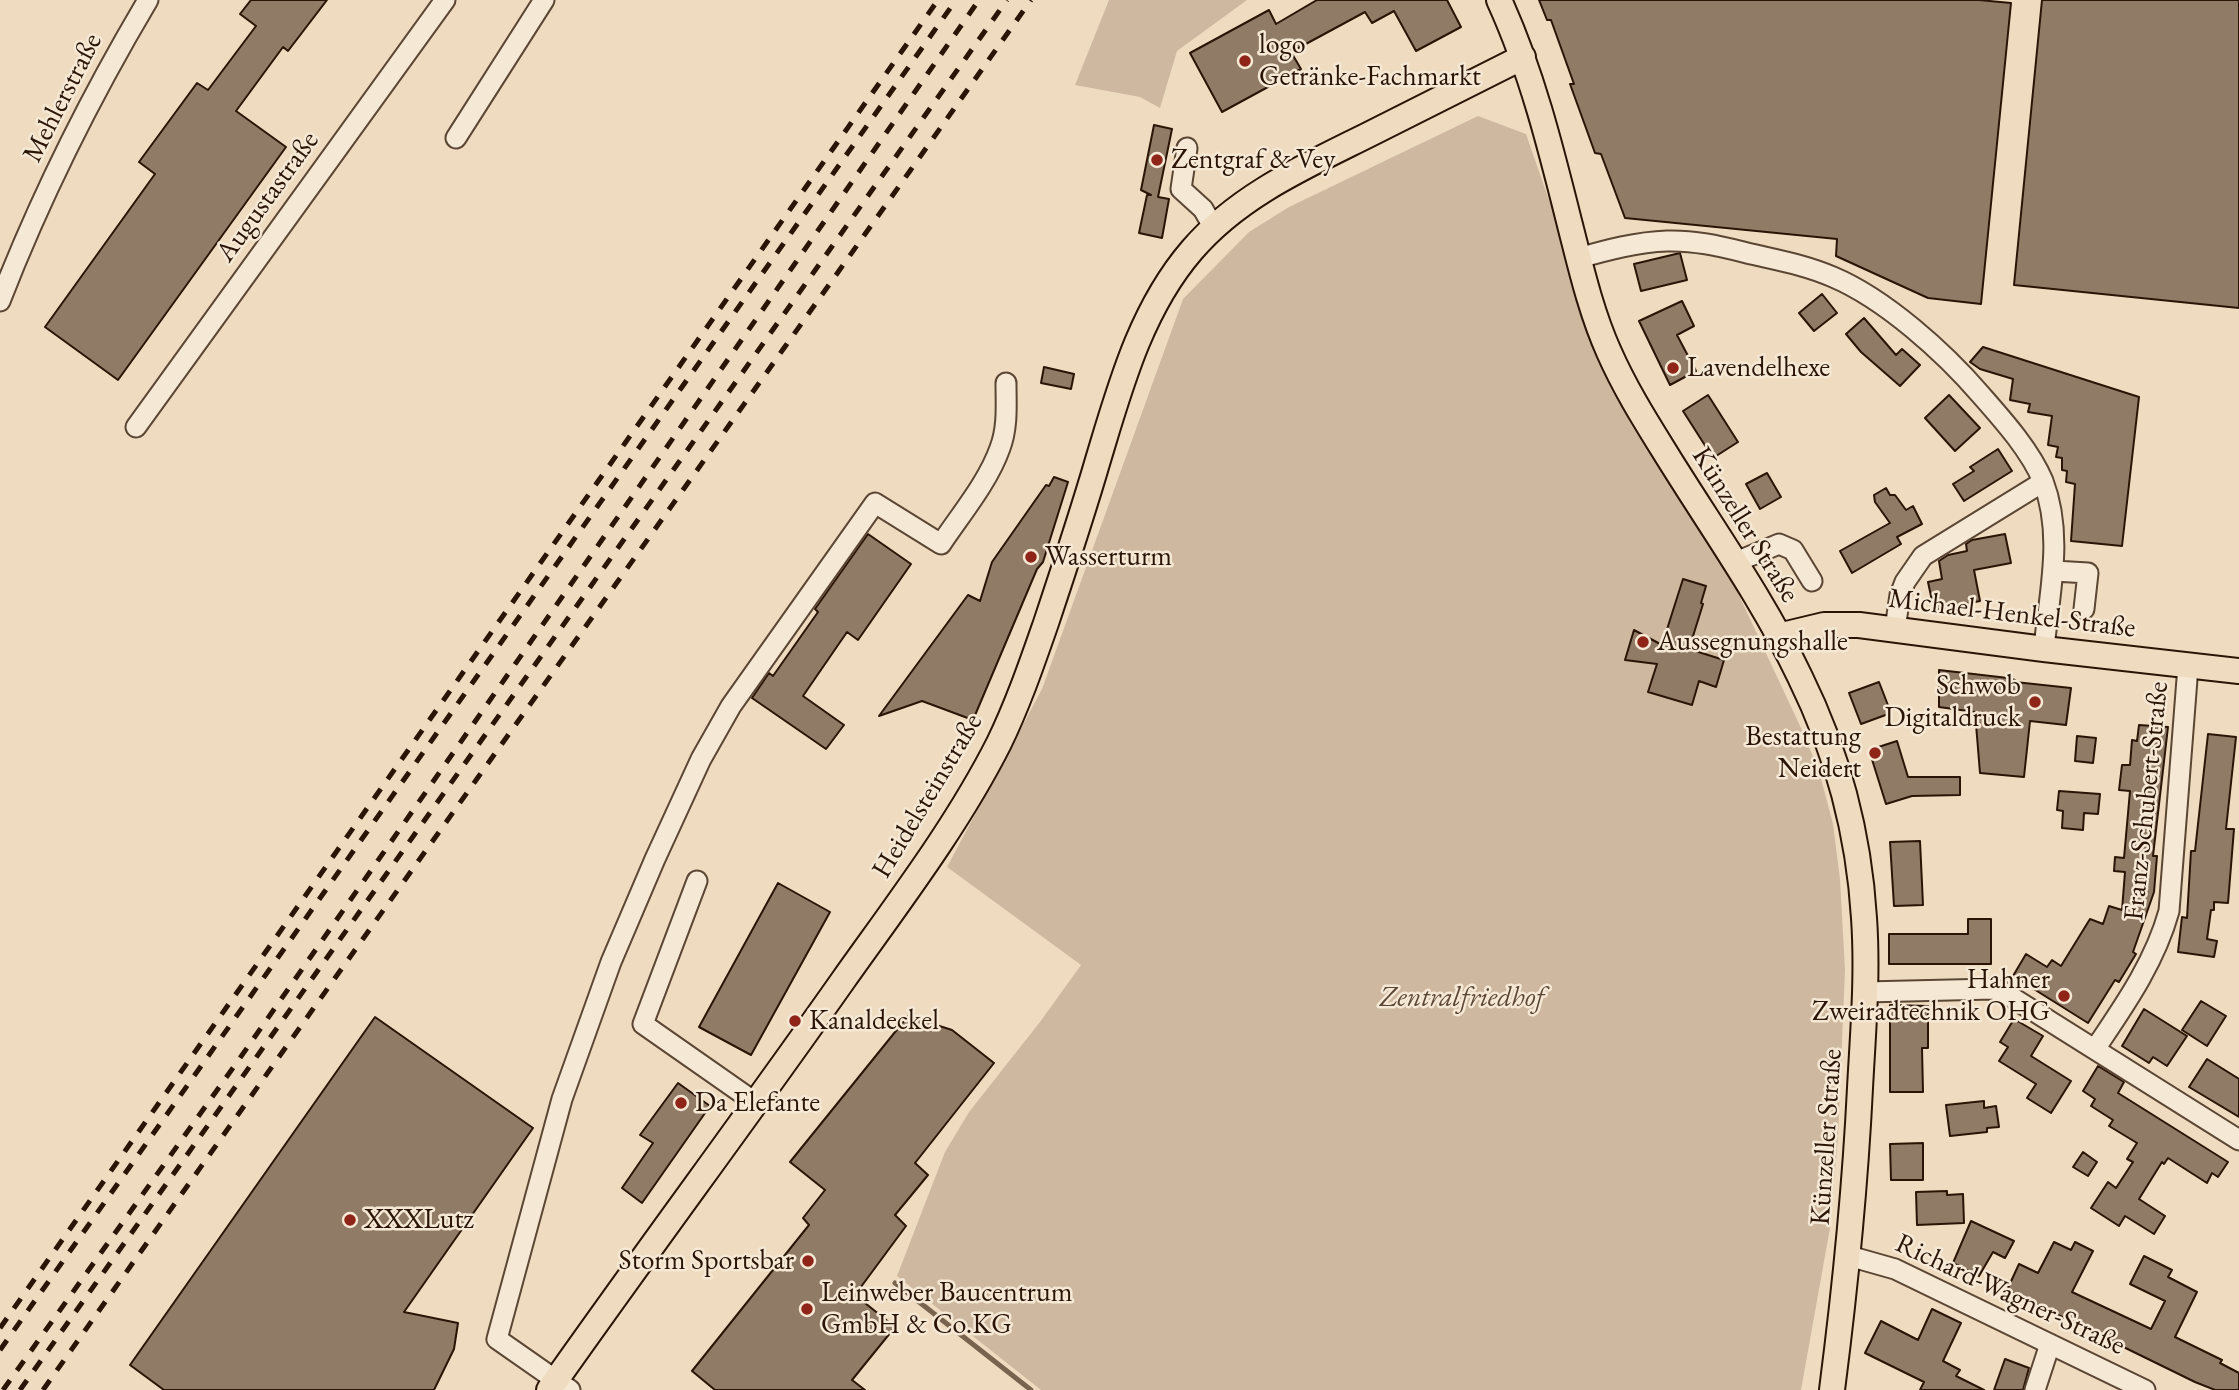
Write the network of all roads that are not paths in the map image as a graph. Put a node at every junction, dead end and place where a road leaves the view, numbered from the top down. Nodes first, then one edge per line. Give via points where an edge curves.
1 (148, 0) edge
2 (445, 0) edge
3 (544, 0) edge
4 (1499, 0) edge
5 (1523, 57) junction
6 (456, 138) dead end
7 (1187, 148) dead end
8 (1214, 228) junction
9 (1579, 258) junction
10 (2, 288) edge
11 (1006, 383) dead end
12 (136, 427) dead end
13 (2043, 482) junction
14 (1735, 562) junction
15 (2054, 571) junction
16 (1812, 581) dead end
17 (2084, 609) dead end
18 (1895, 629) junction
19 (1778, 636) junction
20 (2043, 649) junction
21 (2188, 666) junction
22 (2239, 670) edge
23 (697, 881) dead end
24 (1865, 992) junction
25 (2095, 1049) junction
26 (756, 1103) junction
27 (2239, 1140) edge
28 (1849, 1256) junction
29 (2050, 1344) junction
30 (558, 1387) edge
31 (1832, 1390) edge
32 (2035, 1390) edge
33 (2145, 1390) edge

1 - 10 street, Mehlerstraße via 91,99
2 - 12 street, Augustastraße
3 - 6 street
4 - 5 main road, Künzeller Straße
5 - 8 main road, Heidelsteinstraße via 1317,160 1254,195
5 - 9 main road, Künzeller Straße
7 - 8 street via 1181,189 1203,208
8 - 26 main road, Heidelsteinstraße via 1172,276 1140,335 1032,663 1000,741 925,863
9 - 13 street via 1648,242 1703,243 1836,278 1922,336 1969,380 2013,431
9 - 14 main road, Künzeller Straße via 1598,326 1623,382
11 - 30 street via 1000,447 941,544 875,503 731,706 655,859 611,961 562,1099 497,1339
13 - 15 street via 2053,524
13 - 18 street via 1923,556 1900,595
14 - 16 street via 1779,544 1793,550
14 - 19 main road, Künzeller Straße
15 - 17 street via 2088,573
15 - 20 street
18 - 19 main road, Michael-Henkel-Straße via 1824,625
18 - 20 main road, Michael-Henkel-Straße
19 - 24 main road, Künzeller Straße via 1801,678 1848,808 1864,920
20 - 21 main road, Michael-Henkel-Straße
21 - 22 main road, Michael-Henkel-Straße
21 - 25 street, Franz-Schubert-Straße via 2169,911 2151,960
23 - 26 street via 643,1024
24 - 25 street via 1993,989
24 - 28 main road, Künzeller Straße
25 - 27 street
26 - 30 main road, Heidelsteinstraße
28 - 29 street, Richard-Wagner-Straße via 1895,1269
28 - 31 main road, Künzeller Straße
29 - 32 street
29 - 33 street, Richard-Wagner-Straße

